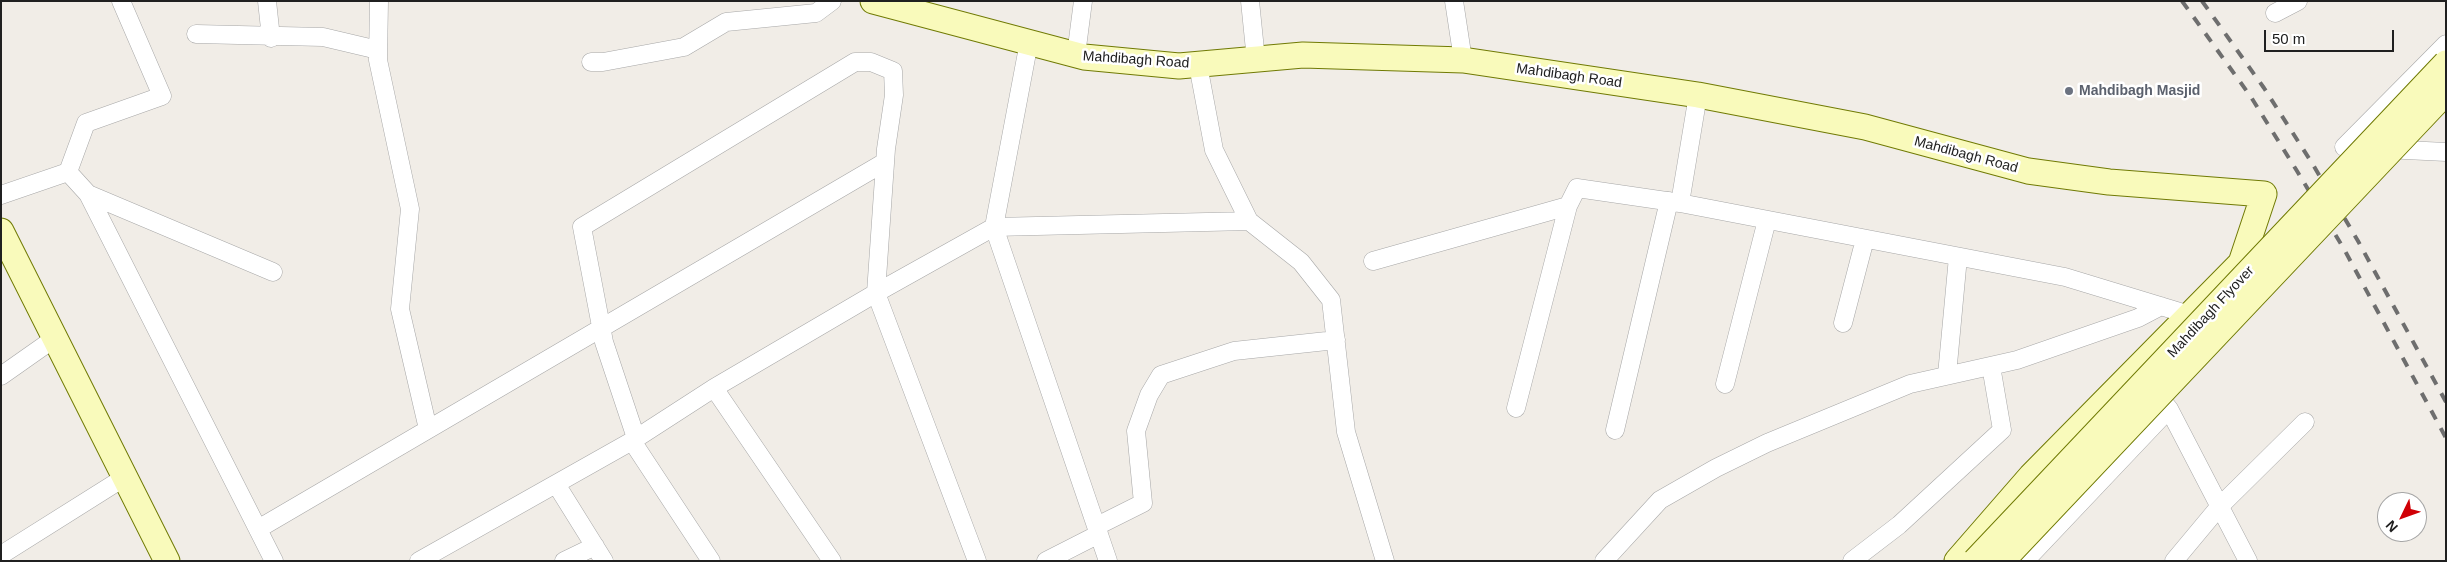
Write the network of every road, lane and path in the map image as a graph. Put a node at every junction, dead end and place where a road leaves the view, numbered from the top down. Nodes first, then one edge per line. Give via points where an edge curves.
1 (120, 1) edge
2 (267, 1) edge
3 (379, 1) edge
4 (832, 1) edge
5 (873, 1) edge
6 (1082, 1) edge
7 (1250, 1) edge
8 (1454, 1) edge
9 (2298, 1) edge
10 (929, 9) edge
11 (2275, 13) dead end
12 (196, 34) dead end
13 (271, 38) junction
14 (1029, 42) junction
15 (2446, 44) edge
16 (378, 50) junction
17 (1076, 55) junction
18 (1256, 60) junction
19 (1463, 60) junction
20 (591, 62) dead end
21 (2446, 63) edge
22 (1198, 64) junction
23 (2446, 92) edge
24 (1698, 95) junction
25 (2446, 152) edge
26 (885, 162) junction
27 (68, 172) junction
28 (88, 194) junction
29 (1, 195) edge
30 (1674, 202) junction
31 (1568, 206) junction
32 (1767, 220) junction
33 (1249, 221) junction
34 (994, 227) junction
35 (1, 231) edge
36 (1865, 239) junction
37 (1958, 257) junction
38 (1374, 261) dead end
39 (273, 272) dead end
40 (876, 293) junction
41 (2161, 306) junction
42 (2190, 315) junction
43 (1843, 323) dead end
44 (601, 328) junction
45 (55, 338) junction
46 (1336, 340) junction
47 (1991, 366) junction
48 (2136, 370) junction
49 (1948, 375) junction
50 (1, 376) edge
51 (1725, 384) dead end
52 (714, 388) junction
53 (1516, 408) dead end
54 (2169, 408) junction
55 (2305, 422) dead end
56 (428, 429) junction
57 (1615, 430) dead end
58 (634, 439) junction
59 (125, 477) junction
60 (556, 484) junction
61 (2218, 506) junction
62 (258, 529) junction
63 (1098, 530) junction
64 (594, 546) junction
65 (1, 555) edge
66 (167, 561) edge
67 (274, 561) edge
68 (419, 561) edge
69 (564, 561) edge
70 (604, 561) edge
71 (711, 561) edge
72 (832, 561) edge
73 (977, 561) edge
74 (1046, 561) edge
75 (1108, 561) edge
76 (1385, 561) edge
77 (1604, 561) edge
78 (1852, 561) edge
79 (1957, 561) edge
80 (1976, 561) edge
81 (2002, 561) edge
82 (2025, 561) edge
83 (2174, 561) edge
84 (2248, 561) edge

1 - 27 street via 162,96 86,123
2 - 13 street
3 - 16 street
4 - 20 street via 816,13 726,22 684,47
5 - 10 street, Mahdibagh Road
6 - 17 street
7 - 18 street
8 - 19 street
9 - 11 street
10 - 14 street, Mahdibagh Road
12 - 13 street
13 - 16 street via 324,37
14 - 17 street, Mahdibagh Road
14 - 34 street
15 - 25 street via 2344,147
16 - 56 street via 410,209 400,309
17 - 22 street, Mahdibagh Road via 1179,66
18 - 19 street, Mahdibagh Road via 1303,56
18 - 22 street, Mahdibagh Road
19 - 24 street, Mahdibagh Road
21 - 80 street, Mahdibagh Flyover, bridge
22 - 33 street via 1214,150
23 - 81 street, Mahdibagh Flyover, bridge
24 - 30 street
24 - 42 street, Mahdibagh Road via 1865,127 2028,171 2109,182 2264,194 2241,263
26 - 40 street
26 - 44 street
26 - 44 street via 894,95 893,72 870,62 855,62 582,227
27 - 28 street
27 - 29 street
28 - 39 street
28 - 62 street
30 - 31 street via 1578,188
30 - 32 street
30 - 57 street
31 - 38 street
31 - 53 street
32 - 36 street
32 - 51 street
33 - 34 street
33 - 46 street via 1301,262 1331,300
34 - 40 street
34 - 63 street
35 - 45 street
36 - 37 street
36 - 43 street
37 - 41 street via 2065,277
37 - 49 street
40 - 52 street
40 - 73 street
41 - 42 street
41 - 47 street via 2138,318
42 - 48 street
44 - 56 street
44 - 58 street
45 - 50 street
45 - 59 street
46 - 63 street via 1234,351 1161,375 1149,395 1136,431 1143,503
46 - 76 street via 1346,432
47 - 49 street
47 - 78 street via 2002,430 1898,525
48 - 54 street
48 - 79 street via 2032,476
49 - 77 street via 1910,384 1767,443 1716,468 1660,500
52 - 58 street
52 - 72 street
54 - 61 street
54 - 82 street
55 - 61 street
56 - 62 street
58 - 60 street
58 - 71 street
59 - 65 street
59 - 66 street
60 - 64 street
60 - 68 street
61 - 83 street
61 - 84 street via 2237,535
62 - 67 street
63 - 74 street
63 - 75 street
64 - 69 street
64 - 70 street

